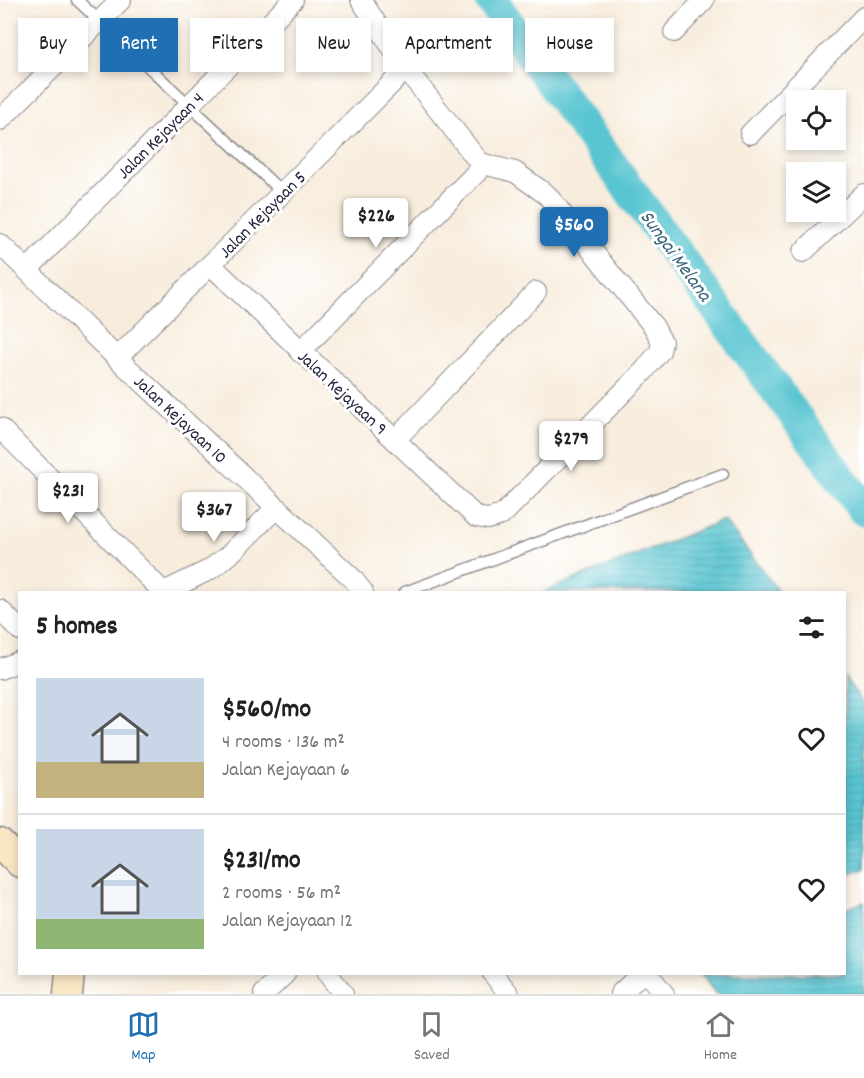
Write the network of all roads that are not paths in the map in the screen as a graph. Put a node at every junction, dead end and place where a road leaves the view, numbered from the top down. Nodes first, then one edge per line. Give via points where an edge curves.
1 (77, 0) edge
2 (121, 0) edge
3 (293, 0) edge
4 (361, 0) edge
5 (704, 0) edge
6 (864, 17) edge
7 (103, 18) edge
8 (100, 21) joint
9 (674, 32) dead end
10 (383, 34) edge
11 (154, 72) edge
12 (403, 72) edge
13 (408, 72) edge
14 (189, 105) junction
15 (0, 120) edge
16 (750, 134) dead end
17 (480, 163) junction
18 (283, 193) junction
19 (864, 194) edge
20 (0, 244) edge
21 (803, 252) dead end
22 (211, 265) junction
23 (27, 270) junction
24 (536, 292) dead end
25 (300, 352) junction
26 (117, 358) junction
27 (0, 428) edge
28 (395, 440) junction
29 (723, 474) dead end
30 (275, 509) junction
31 (163, 591) edge
32 (166, 591) edge
33 (362, 591) edge
34 (408, 591) edge
35 (0, 610) edge
36 (18, 628) edge
37 (18, 662) edge
38 (0, 669) edge
39 (0, 843) edge
40 (18, 861) edge
41 (70, 975) edge
42 (284, 975) edge
43 (329, 975) edge
44 (494, 975) edge
45 (640, 975) edge
46 (649, 975) edge
47 (68, 994) edge
48 (264, 994) edge
49 (343, 994) edge
50 (509, 994) edge
51 (620, 994) edge
52 (664, 994) edge

1 - 8 lane
2 - 7 street
3 - 14 street, Jalan Kejayaan 4
4 - 10 street
5 - 9 street
6 - 16 street
8 - 15 street
11 - 14 lane
12 - 18 street, Jalan Kejayaan 5
13 - 17 street
14 - 18 lane
14 - 23 street, Jalan Kejayaan 4
17 - 25 street via 477,172
17 - 28 street, Jalan Kejayaan 9 via 515,172 547,195 654,327 662,342 660,351 502,515 476,517
18 - 22 street, Jalan Kejayaan 5
19 - 21 street
20 - 23 street, Jalan Kejayaan 10
22 - 25 street, Jalan Kejayaan 9
22 - 26 street, Jalan Kejayaan 5
23 - 26 street, Jalan Kejayaan 10
24 - 28 street
25 - 28 street, Jalan Kejayaan 9
26 - 30 street, Jalan Kejayaan 10
27 - 31 street
29 - 34 lane
30 - 32 street via 229,555
30 - 33 street, Jalan Kejayaan 10
35 - 36 street
37 - 38 street
39 - 40 street
41 - 47 street
42 - 48 street
43 - 49 street
44 - 50 street
45 - 51 street
46 - 52 street

